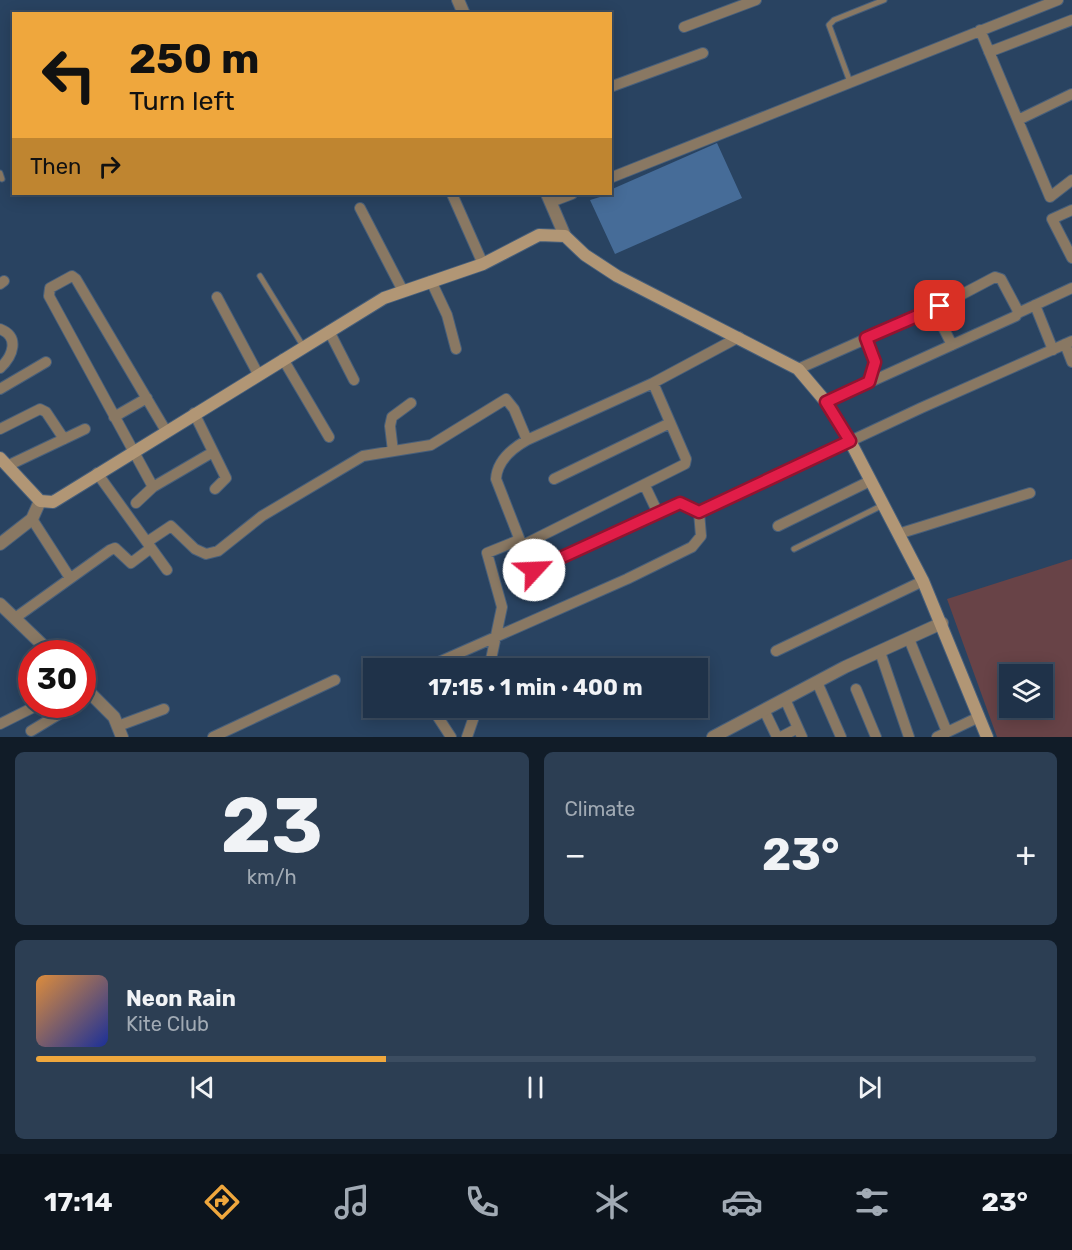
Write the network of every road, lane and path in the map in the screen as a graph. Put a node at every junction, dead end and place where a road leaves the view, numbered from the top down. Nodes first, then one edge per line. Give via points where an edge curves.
1 (756, 0) edge
2 (884, 0) edge
3 (1058, 0) edge
4 (1072, 20) edge
5 (684, 27) dead end
6 (980, 30) junction
7 (703, 52) dead end
8 (989, 52) junction
9 (850, 82) junction
10 (612, 86) edge
11 (1072, 94) edge
12 (1018, 120) junction
13 (612, 177) edge
14 (1072, 180) edge
15 (452, 195) edge
16 (566, 195) edge
17 (549, 198) edge
18 (360, 208) dead end
19 (1072, 210) edge
20 (565, 236) junction
21 (1072, 258) edge
22 (483, 264) junction
23 (260, 276) dead end
24 (431, 281) junction
25 (1072, 288) edge
26 (403, 291) junction
27 (217, 297) dead end
28 (1035, 305) junction
29 (934, 309) junction
30 (1018, 313) junction
31 (0, 329) edge
32 (329, 331) junction
33 (739, 337) junction
34 (866, 338) junction
35 (1069, 343) edge
36 (952, 345) junction
37 (303, 347) junction
38 (456, 349) dead end
39 (1053, 350) junction
40 (283, 359) junction
41 (46, 362) dead end
42 (1072, 362) edge
43 (0, 368) edge
44 (798, 369) junction
45 (258, 374) junction
46 (354, 380) dead end
47 (869, 382) junction
48 (653, 383) junction
49 (0, 389) edge
50 (147, 398) junction
51 (826, 402) junction
52 (411, 403) dead end
53 (194, 413) junction
54 (114, 417) junction
55 (670, 423) junction
56 (0, 429) edge
57 (85, 429) dead end
58 (166, 431) junction
59 (329, 437) dead end
60 (64, 439) junction
61 (526, 440) junction
62 (850, 441) junction
63 (133, 451) junction
64 (393, 451) junction
65 (213, 452) junction
66 (4, 462) edge
67 (97, 473) junction
68 (554, 479) dead end
69 (870, 481) junction
70 (645, 486) junction
71 (153, 487) junction
72 (215, 489) dead end
73 (1030, 492) dead end
74 (40, 501) junction
75 (136, 503) dead end
76 (883, 505) junction
77 (699, 512) junction
78 (658, 513) junction
79 (32, 519) junction
80 (778, 526) dead end
81 (898, 534) junction
82 (519, 540) junction
83 (0, 544) edge
84 (149, 545) junction
85 (794, 549) dead end
86 (167, 570) dead end
87 (534, 570) dead end
88 (70, 578) junction
89 (923, 581) junction
90 (0, 604) edge
91 (15, 618) junction
92 (942, 624) junction
93 (497, 636) junction
94 (909, 639) junction
95 (38, 640) edge
96 (776, 651) dead end
97 (880, 652) junction
98 (448, 658) edge
99 (492, 658) edge
100 (335, 680) dead end
101 (816, 682) junction
102 (856, 689) dead end
103 (785, 699) junction
104 (96, 702) edge
105 (164, 709) dead end
106 (764, 710) junction
107 (18, 715) edge
108 (980, 717) junction
109 (52, 718) edge
110 (439, 718) edge
111 (474, 718) edge
112 (0, 724) edge
113 (31, 731) dead end
114 (120, 731) edge
115 (800, 732) edge
116 (947, 732) junction
117 (213, 737) edge
118 (451, 737) edge
119 (467, 737) edge
120 (713, 737) edge
121 (779, 737) edge
122 (841, 737) edge
123 (876, 737) edge
124 (909, 737) edge
125 (937, 737) edge
126 (987, 737) edge

1 - 5 street
2 - 9 lane via 829,25
3 - 6 street
4 - 8 street
6 - 8 street
6 - 9 street
7 - 10 street
8 - 12 street
9 - 13 street
11 - 12 street
12 - 14 street via 1050,197
15 - 22 street
16 - 17 street
17 - 20 street
18 - 26 street
19 - 21 street via 1052,219
20 - 22 main road via 539,235
20 - 33 main road via 617,276
22 - 24 main road
23 - 37 lane
24 - 26 main road
24 - 38 street via 447,315
25 - 28 street
26 - 32 main road
27 - 45 street
28 - 30 street
28 - 39 street
29 - 30 street via 998,277
29 - 34 street
29 - 36 street
30 - 36 street
31 - 43 street via 9,333 14,346
32 - 37 main road
32 - 46 street
33 - 44 main road
33 - 48 street
34 - 44 street
34 - 47 street via 875,362
35 - 39 street
35 - 42 street
36 - 47 street
37 - 40 main road
39 - 62 street
40 - 45 main road
40 - 59 street
41 - 49 street
44 - 51 main road
45 - 53 main road
47 - 51 street
48 - 55 street
48 - 61 street
50 - 54 street
50 - 54 street via 76,279 72,276 50,288 49,296
50 - 58 street
51 - 62 main road
52 - 64 street via 392,417
53 - 58 main road
53 - 65 street
54 - 63 street
55 - 68 street
55 - 70 street via 685,464
56 - 60 street via 40,409
57 - 60 street
58 - 63 main road
60 - 66 street
61 - 64 street via 506,399 431,445
61 - 82 street via 502,460 496,479
62 - 69 main road
62 - 77 street
63 - 67 main road
63 - 71 street
64 - 84 street via 363,456 262,516 219,551 206,554 195,549 171,526
65 - 71 street
65 - 72 street via 226,480
66 - 74 main road
67 - 74 main road via 53,502
67 - 84 street
69 - 76 main road
69 - 80 street
70 - 78 street
70 - 82 street via 525,544
71 - 75 street
73 - 81 street
74 - 79 street
76 - 81 main road
76 - 85 lane
77 - 78 street via 680,503
77 - 93 street via 701,536 692,547
78 - 87 street
79 - 83 street
79 - 88 street
81 - 89 main road
82 - 93 street via 487,553 502,607
84 - 86 street
84 - 88 street via 131,563 113,548
88 - 91 street
89 - 92 main road
89 - 96 street
90 - 91 street
91 - 95 street
92 - 94 street
92 - 108 main road
93 - 98 street
93 - 99 street
94 - 97 street
94 - 116 street
97 - 101 street
97 - 124 street
100 - 117 street
101 - 103 street
101 - 122 street
102 - 123 street
103 - 106 street
103 - 115 street
104 - 114 street via 114,717
105 - 114 street
106 - 120 street
106 - 121 street
107 - 112 street
108 - 116 street
108 - 126 main road
109 - 113 street
110 - 118 street
111 - 119 street
115 - 121 street
116 - 125 street

